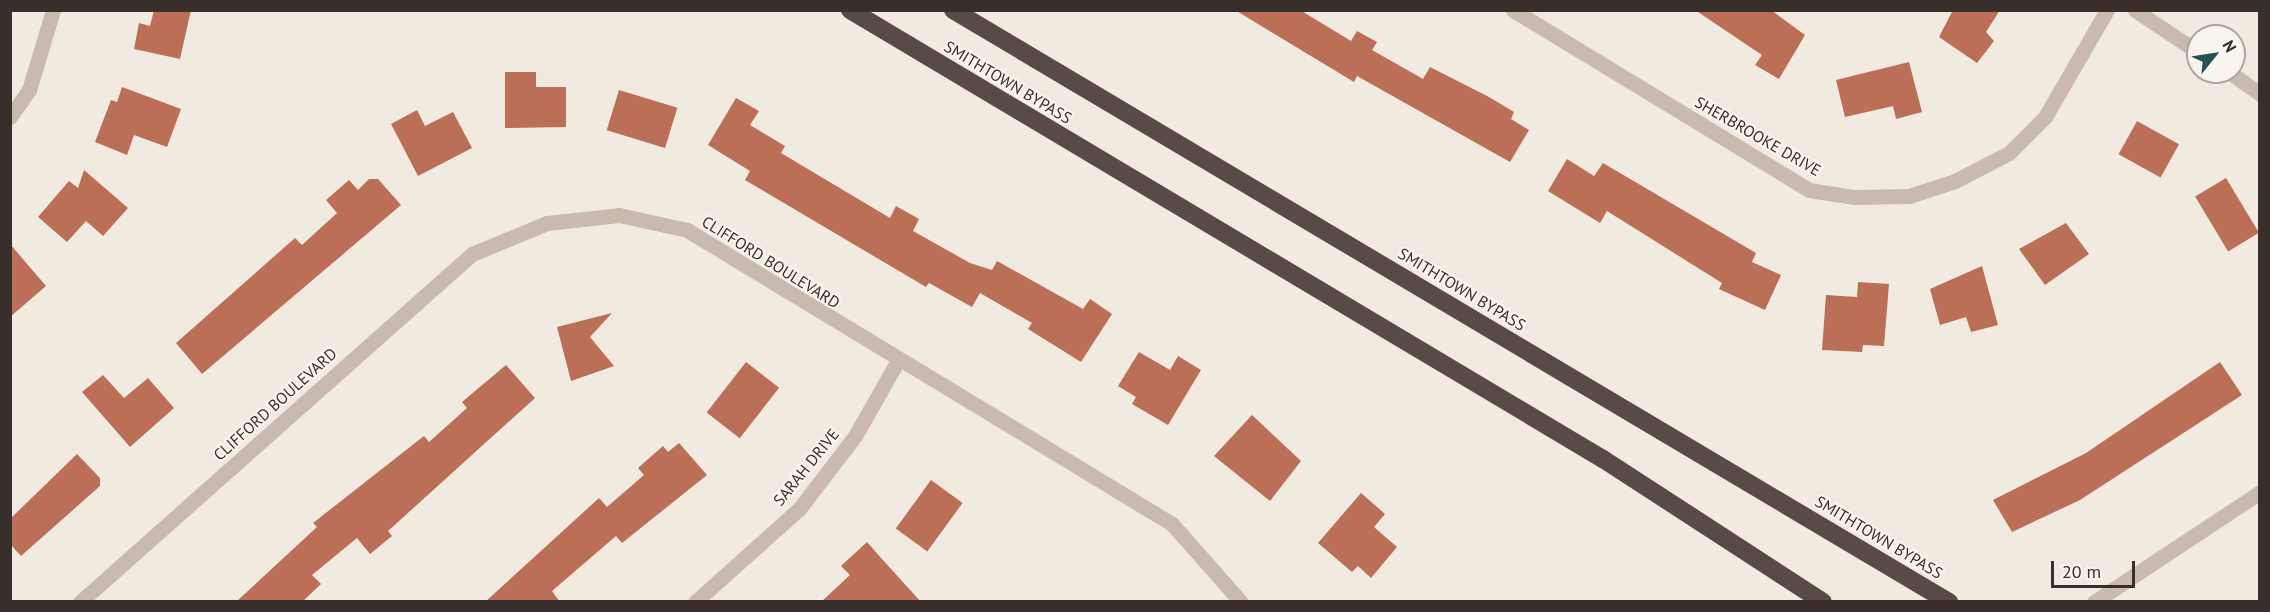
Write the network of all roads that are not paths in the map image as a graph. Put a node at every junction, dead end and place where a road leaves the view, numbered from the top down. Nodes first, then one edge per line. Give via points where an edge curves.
1 (53, 10) edge
2 (850, 10) edge
3 (953, 10) edge
4 (1513, 10) edge
5 (2107, 10) edge
6 (2135, 10) edge
7 (2186, 43) edge
8 (2245, 84) edge
9 (2259, 94) edge
10 (10, 117) edge
11 (897, 362) junction
12 (2259, 492) edge
13 (80, 602) edge
14 (695, 602) edge
15 (1241, 602) edge
16 (1822, 602) edge
17 (1949, 602) edge
18 (2094, 602) edge

1 - 10 street via 29,90
2 - 16 highway, SMITHTOWN BYPASS via 1603,459
3 - 17 highway, SMITHTOWN BYPASS
4 - 5 street, SHERBROOKE DRIVE via 1809,190 1854,197 1909,196 1955,181 2009,153 2045,117
6 - 7 street
8 - 9 street
11 - 13 street, CLIFFORD BOULEVARD via 687,230 619,215 547,223 472,254
11 - 14 street, SARAH DRIVE via 855,436 799,509
11 - 15 street, CLIFFORD BOULEVARD via 1172,524
12 - 18 street

